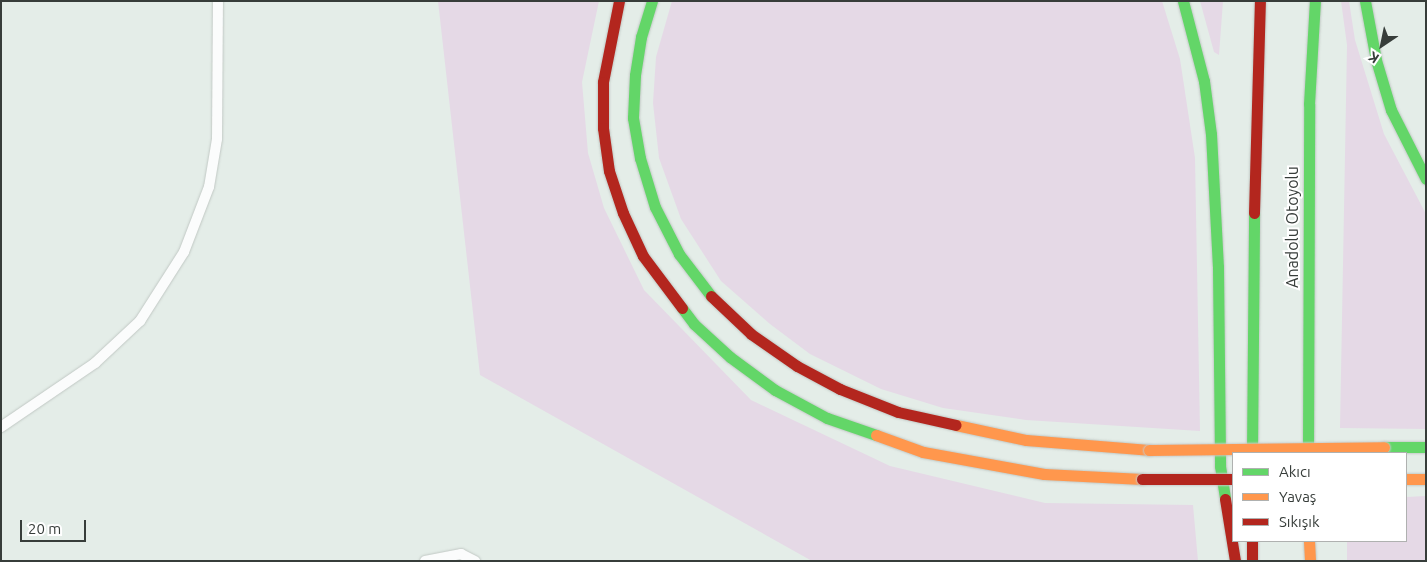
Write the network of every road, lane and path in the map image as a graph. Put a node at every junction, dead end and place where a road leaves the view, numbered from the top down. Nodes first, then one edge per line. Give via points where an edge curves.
1 (218, 1) edge
2 (619, 1) edge
3 (652, 1) edge
4 (1183, 1) edge
5 (1260, 1) edge
6 (1315, 1) edge
7 (1365, 1) edge
8 (1426, 179) edge
9 (1, 427) edge
10 (1426, 447) edge
11 (1252, 452) edge
12 (1308, 452) edge
13 (1232, 479) edge
14 (1407, 479) edge
15 (1426, 479) edge
16 (1252, 542) edge
17 (1310, 542) edge
18 (425, 561) edge
19 (475, 561) edge
20 (1235, 561) edge
21 (1252, 561) edge
22 (1310, 561) edge

1 - 9 lane via 217,139 209,187 184,252 140,321 96,363
2 - 13 highway, bridge via 603,82 609,172 623,214 643,256 694,324 730,357 775,390 827,418 923,452 1044,474
3 - 10 highway, bridge via 641,36 633,118 640,158 655,207 679,254 712,297 751,334 805,371 898,412 1026,440 1149,450
4 - 20 highway via 1204,81 1210,134 1218,267 1220,466
5 - 11 highway via 1255,106
6 - 12 highway, Anadolu Otoyolu via 1309,104
7 - 8 highway via 1376,60 1391,110
14 - 15 highway
16 - 21 highway
17 - 22 highway
18 - 19 lane via 461,554

